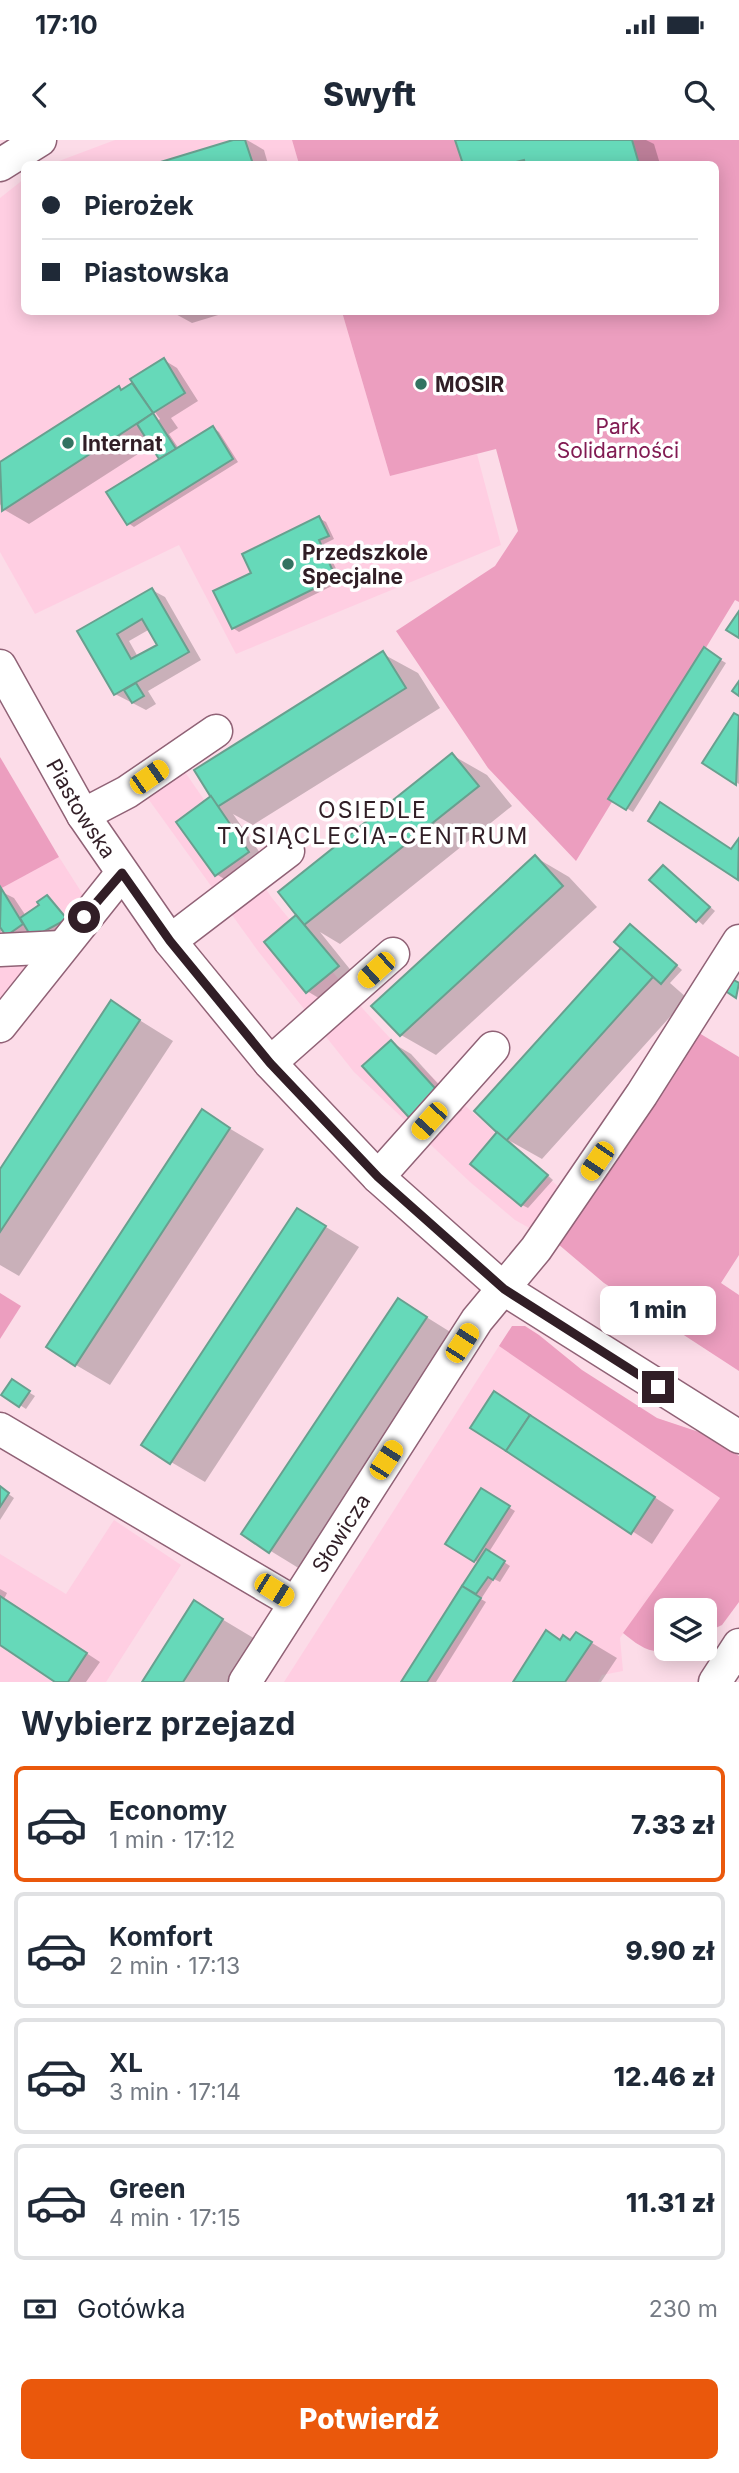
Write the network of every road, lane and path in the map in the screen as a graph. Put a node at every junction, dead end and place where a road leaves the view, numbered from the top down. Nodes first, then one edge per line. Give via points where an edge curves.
1 (40, 140) edge
2 (0, 165) edge
3 (0, 666) edge
4 (216, 731) dead end
5 (83, 815) junction
6 (288, 851) dead end
7 (122, 873) junction
8 (170, 941) junction
9 (739, 941) edge
10 (61, 947) junction
11 (0, 950) edge
12 (393, 954) dead end
13 (0, 1026) edge
14 (493, 1048) dead end
15 (270, 1063) junction
16 (378, 1177) junction
17 (504, 1289) junction
18 (0, 1429) edge
19 (739, 1437) edge
20 (295, 1603) junction
21 (739, 1644) edge
22 (245, 1682) edge
23 (715, 1682) edge

1 - 2 street
3 - 5 street, Piastowska
4 - 5 street via 127,793
5 - 7 street, Piastowska
6 - 8 street
7 - 8 street, Piastowska
7 - 10 street
8 - 15 street, Piastowska
9 - 17 street, Słowicza via 642,1094
10 - 11 street
10 - 13 street
12 - 15 street
14 - 16 street
15 - 16 street, Piastowska
16 - 17 street, Piastowska
17 - 19 street, Piastowska
17 - 20 street, Słowicza via 477,1320
18 - 20 street
20 - 22 street, Słowicza
21 - 23 street

